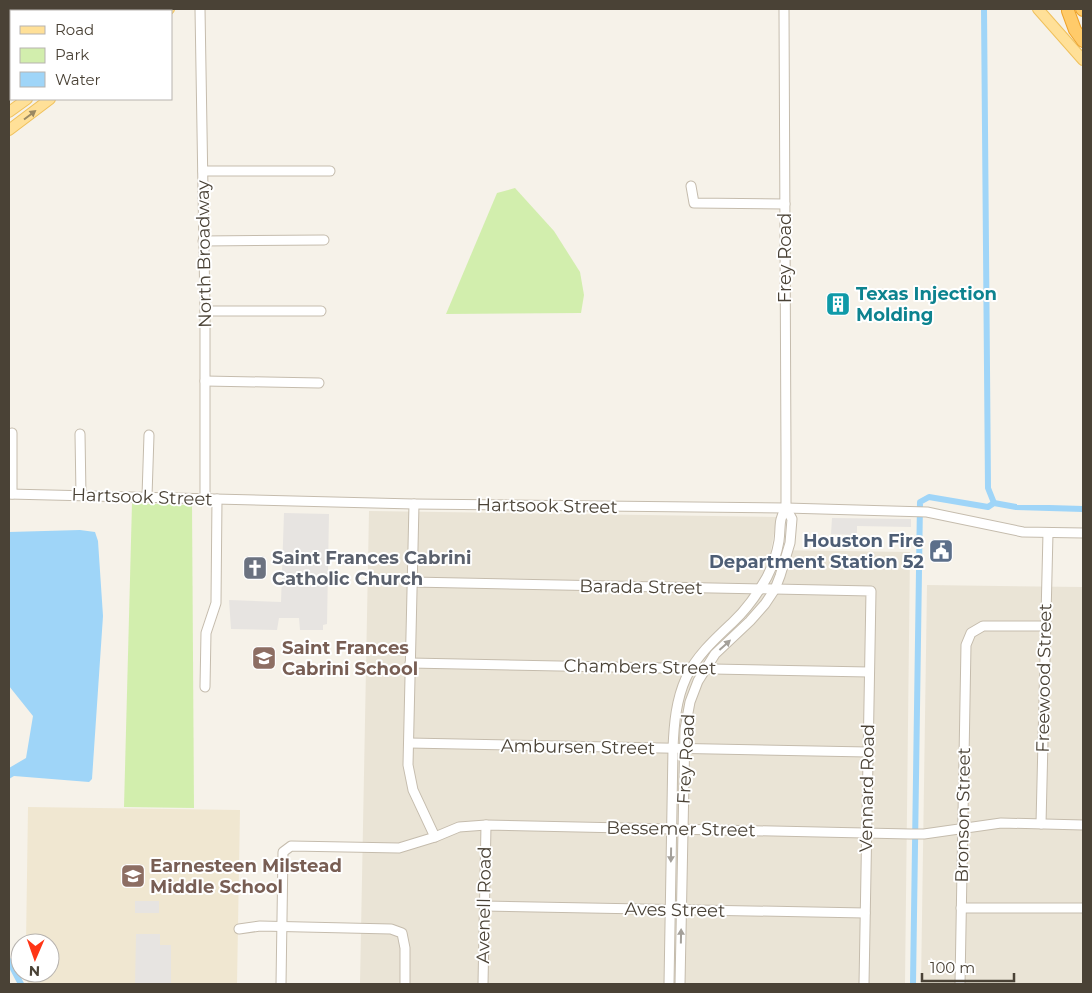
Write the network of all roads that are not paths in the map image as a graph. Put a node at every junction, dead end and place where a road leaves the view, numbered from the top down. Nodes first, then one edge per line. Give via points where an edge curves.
1 (200, 9) edge
2 (784, 9) edge
3 (1038, 9) edge
4 (1067, 10) edge
5 (1083, 28) edge
6 (1083, 41) edge
7 (1083, 60) edge
8 (26, 100) edge
9 (49, 100) edge
10 (9, 112) edge
11 (9, 130) edge
12 (203, 171) junction
13 (330, 171) dead end
14 (691, 186) dead end
15 (785, 204) junction
16 (324, 240) dead end
17 (203, 241) junction
18 (205, 311) junction
19 (321, 311) dead end
20 (205, 381) junction
21 (319, 383) dead end
22 (12, 432) dead end
23 (80, 434) dead end
24 (149, 435) dead end
25 (11, 494) edge
26 (81, 495) junction
27 (147, 496) junction
28 (205, 498) junction
29 (217, 499) junction
30 (414, 504) junction
31 (786, 508) junction
32 (1048, 533) junction
33 (1083, 534) edge
34 (412, 582) junction
35 (759, 589) junction
36 (775, 589) junction
37 (871, 591) joint
38 (1045, 626) junction
39 (410, 663) junction
40 (692, 668) junction
41 (707, 669) junction
42 (870, 672) junction
43 (205, 687) dead end
44 (409, 743) junction
45 (673, 748) junction
46 (685, 749) junction
47 (868, 752) junction
48 (1041, 824) junction
49 (486, 825) junction
50 (1083, 825) edge
51 (963, 828) junction
52 (672, 829) junction
53 (682, 829) junction
54 (867, 832) junction
55 (435, 837) junction
56 (484, 906) junction
57 (962, 908) junction
58 (1083, 908) edge
59 (670, 910) junction
60 (681, 910) junction
61 (865, 913) junction
62 (282, 927) junction
63 (239, 929) dead end
64 (281, 984) edge
65 (404, 984) edge
66 (483, 984) edge
67 (669, 984) edge
68 (680, 984) edge
69 (864, 984) edge
70 (960, 984) edge

1 - 12 street, North Broadway
2 - 15 street, Frey Road
3 - 7 main road
4 - 5 highway
4 - 6 highway
8 - 10 main road
11 -> 9 main road
12 - 13 street
12 - 17 street, North Broadway
14 - 15 street via 694,203
15 - 31 street, Frey Road
16 - 17 street
17 - 18 street, North Broadway
18 - 19 street
18 - 20 street, North Broadway
20 - 21 street
20 - 28 street, North Broadway
22 - 25 street
23 - 26 street
24 - 27 street
25 - 26 street, Hartsook Street
26 - 27 street, Hartsook Street
27 - 28 street, Hartsook Street
28 - 29 street, Hartsook Street
29 - 30 street, Hartsook Street
29 - 43 street via 216,603 206,633
30 - 31 street, Hartsook Street
30 - 34 street
31 - 32 street, Hartsook Street via 928,512 1023,532
31 - 35 street, Frey Road via 781,517 774,560
31 - 36 street, Frey Road via 792,520 790,543
32 - 33 street, Hartsook Street
32 - 38 street, Freewood Street
34 - 35 street, Barada Street
34 - 39 street
35 - 36 street, Barada Street
35 - 40 street, Frey Road
36 - 37 street, Barada Street
41 -> 36 street, Frey Road via 715,654 750,621
37 - 42 street, Vennard Road
38 - 48 street, Freewood Street
38 - 51 street, Bronson Street via 983,626 971,633 966,645
39 - 40 street, Chambers Street
39 - 44 street
40 - 41 street, Chambers Street
40 - 45 street, Frey Road via 679,696
41 - 42 street, Chambers Street
41 - 46 street, Frey Road via 698,681 690,702
42 - 47 street, Vennard Road
44 - 45 street, Ambursen Street
44 - 55 street via 408,766 413,790
45 - 46 street, Ambursen Street
45 - 52 street, Frey Road
46 - 47 street, Ambursen Street
46 - 53 street, Frey Road
47 - 54 street, Vennard Road
48 - 50 street, Bessemer Street
48 - 51 street, Bessemer Street via 1001,823
49 - 52 street, Bessemer Street
49 - 55 street, Bessemer Street via 460,827
49 - 56 street, Avenell Road
51 - 54 street, Bessemer Street via 924,834
51 - 57 street, Bronson Street
52 - 53 street, Bessemer Street
52 -> 59 street, Frey Road
53 - 54 street, Bessemer Street
53 - 60 street, Frey Road
54 - 61 street, Vennard Road
55 - 62 street, Bessemer Street via 399,848 291,846 283,852
56 - 59 street, Aves Street
56 - 66 street, Avenell Road
57 - 58 street
57 - 70 street, Bronson Street
59 - 60 street, Aves Street
59 - 67 street, Frey Road
60 - 61 street, Aves Street
68 -> 60 street, Frey Road
61 - 69 street, Vennard Road
62 - 63 street
62 - 64 street
62 - 65 street via 391,929 402,933

